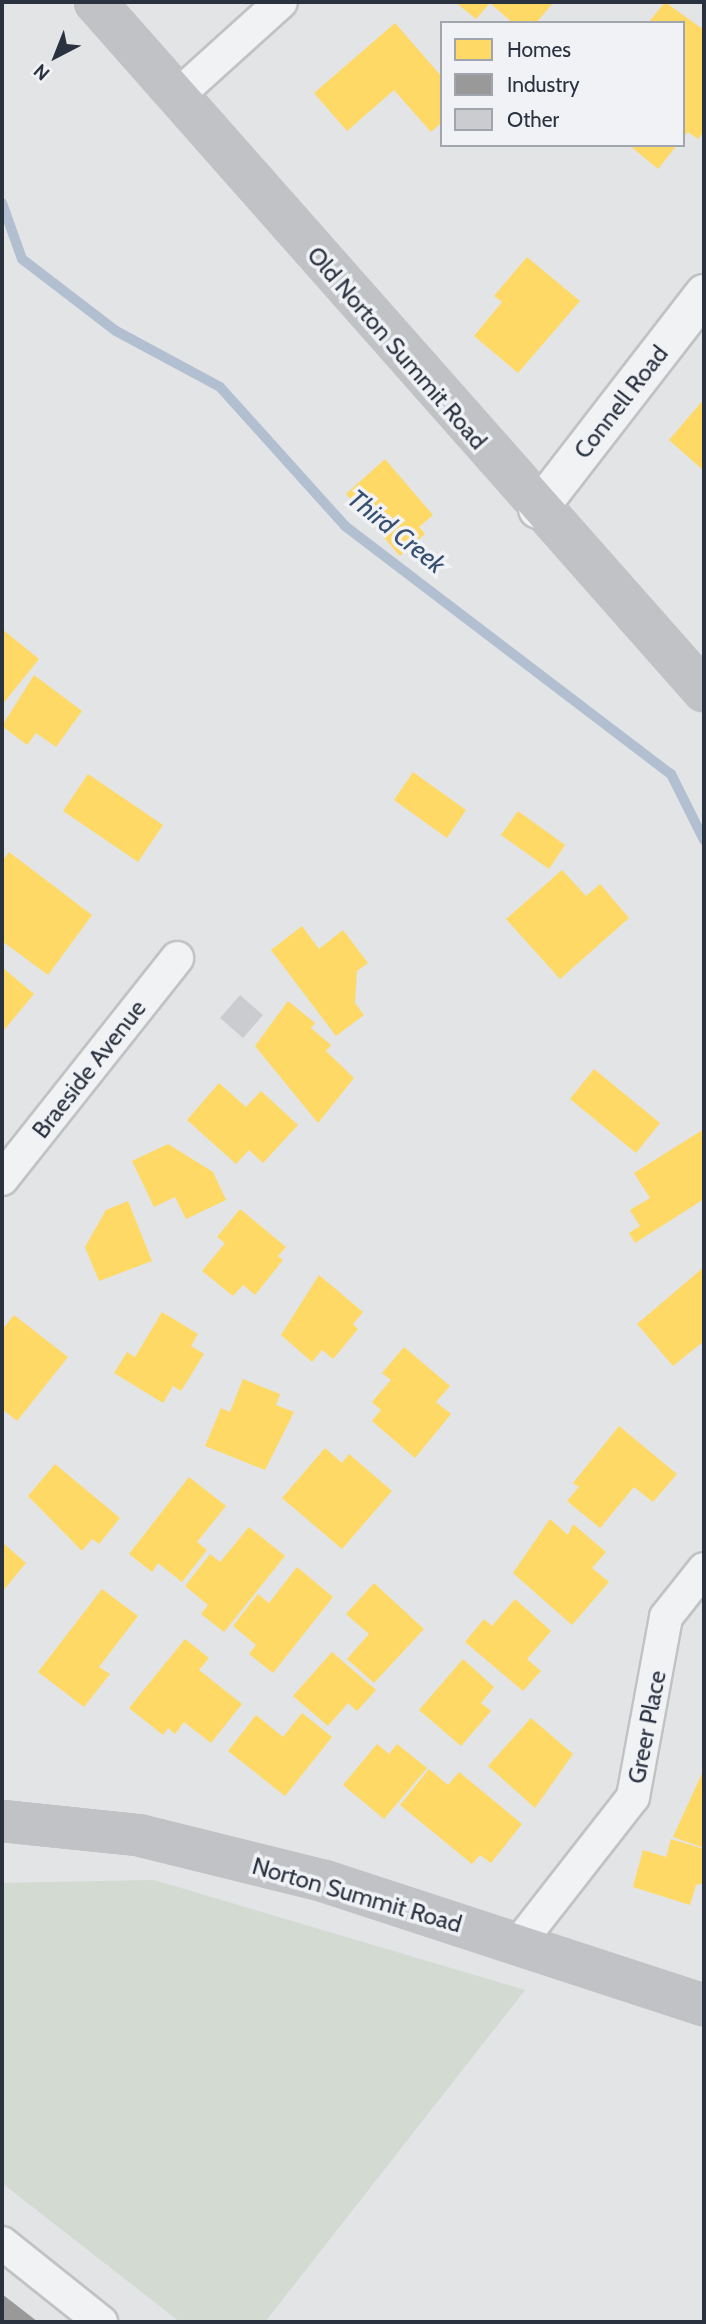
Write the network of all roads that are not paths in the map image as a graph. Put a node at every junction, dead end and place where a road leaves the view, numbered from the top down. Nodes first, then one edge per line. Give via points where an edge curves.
1 (95, 2) edge
2 (281, 2) edge
3 (177, 96) junction
4 (704, 294) edge
5 (538, 509) junction
6 (704, 691) edge
7 (177, 958) dead end
8 (2, 1179) edge
9 (704, 1569) edge
10 (2, 1821) edge
11 (519, 1943) junction
12 (704, 2005) edge
13 (2, 2244) edge
14 (101, 2322) edge

1 - 3 main road, Old Norton Summit Road
2 - 3 street
3 - 5 main road, Old Norton Summit Road
4 - 5 street, Connell Road
5 - 6 main road, Old Norton Summit Road
7 - 8 street, Braeside Avenue
9 - 11 street, Greer Place via 666,1617 633,1797
10 - 11 main road, Norton Summit Road via 138,1835 324,1881
11 - 12 main road, Norton Summit Road
13 - 14 street

